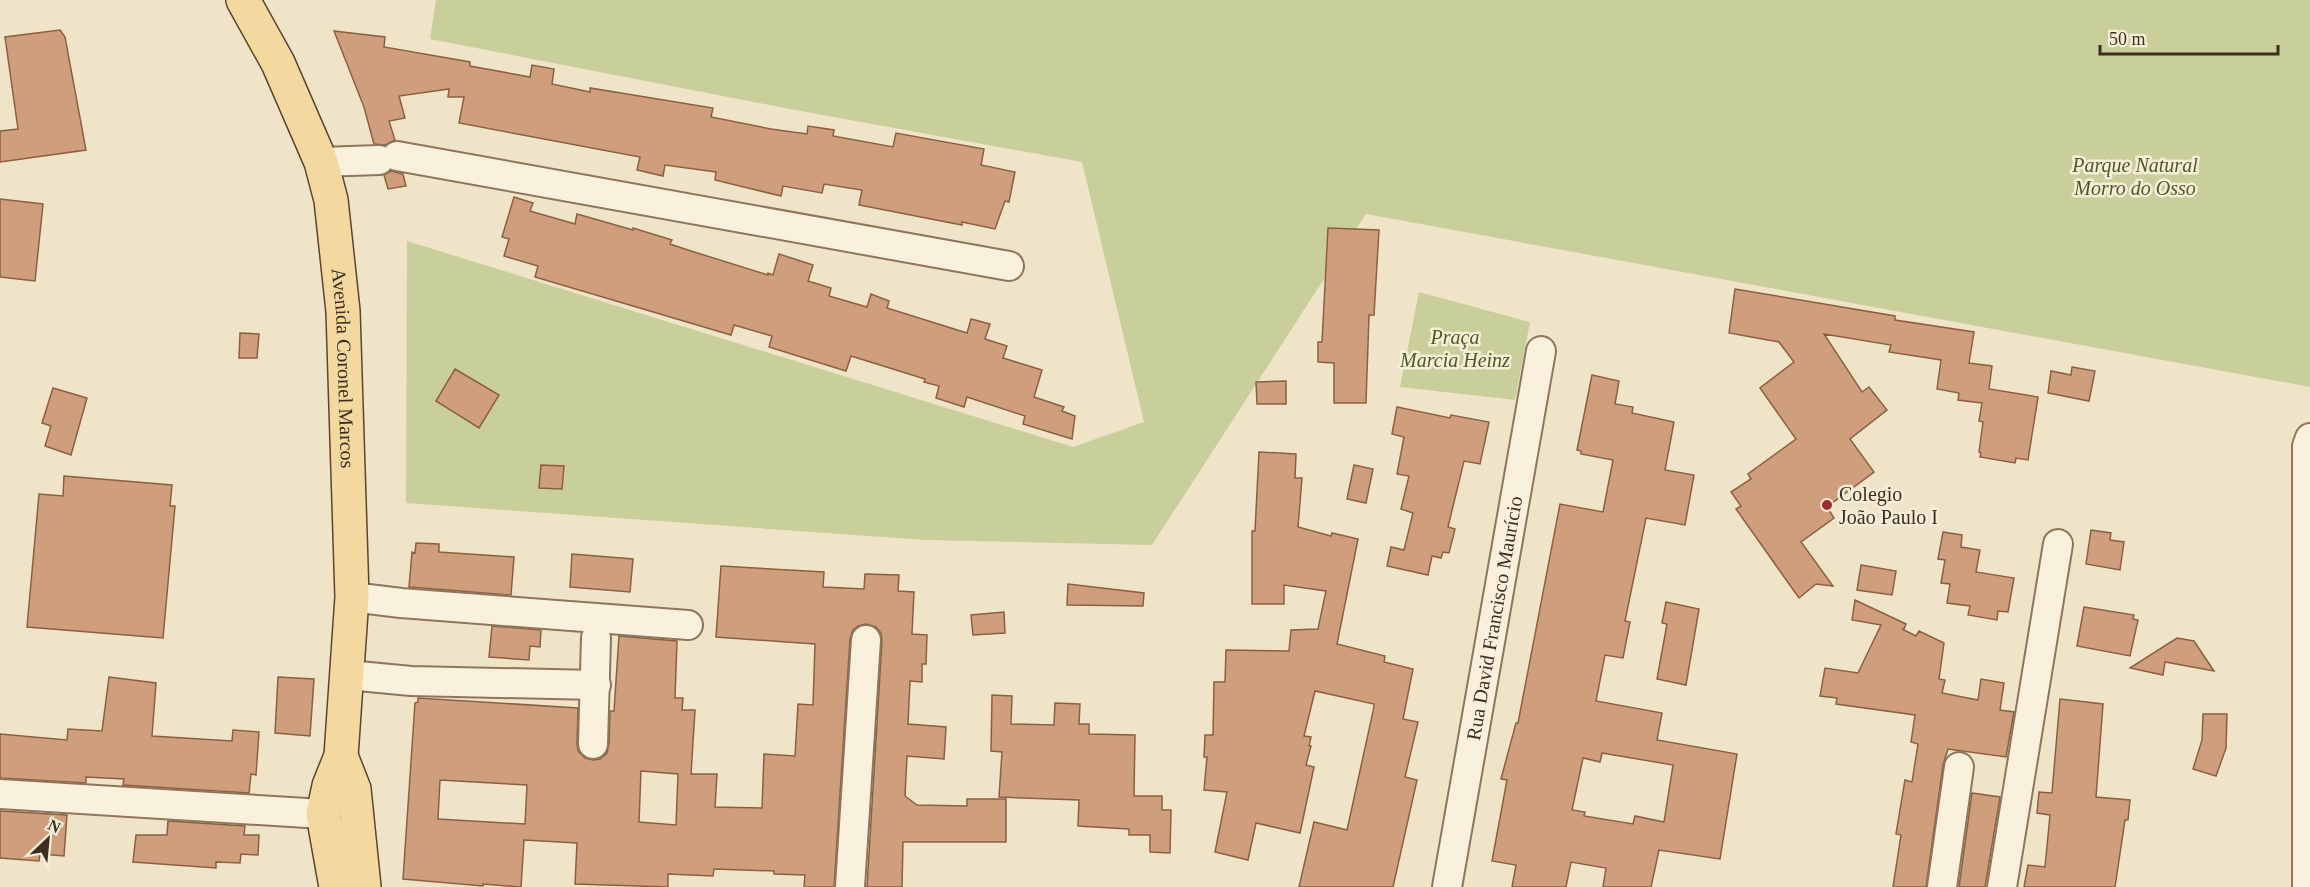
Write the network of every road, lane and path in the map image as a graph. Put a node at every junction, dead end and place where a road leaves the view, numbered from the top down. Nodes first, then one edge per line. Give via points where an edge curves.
1 (243, 0) edge
2 (321, 162) junction
3 (1009, 266) dead end
4 (1541, 351) dead end
5 (2310, 438) edge
6 (2058, 544) dead end
7 (352, 597) junction
8 (688, 626) dead end
9 (596, 638) dead end
10 (866, 640) dead end
11 (348, 675) junction
12 (596, 685) junction
13 (593, 744) dead end
14 (341, 756) junction
15 (1959, 767) dead end
16 (0, 794) edge
17 (323, 814) junction
18 (2308, 886) edge
19 (336, 887) edge
20 (364, 887) edge
21 (850, 887) edge
22 (1447, 887) edge
23 (1942, 887) edge
24 (2002, 887) edge

1 - 2 main road, Avenida Coronel Marcos via 278,63
2 - 3 street via 388,158
2 - 7 main road, Avenida Coronel Marcos via 331,200 343,311
4 - 22 street, Rua David Francisco Maurício
5 - 18 street
6 - 24 street
7 - 8 street
7 - 11 main road, Avenida Coronel Marcos
9 - 12 street
10 - 21 street
11 - 12 street via 411,681
11 - 14 main road, Avenida Coronel Marcos
12 - 13 street
14 - 17 main road, Avenida Coronel Marcos
14 - 20 main road, Avenida Coronel Marcos via 354,789
15 - 23 street
16 - 17 street
17 - 19 main road, Avenida Coronel Marcos

